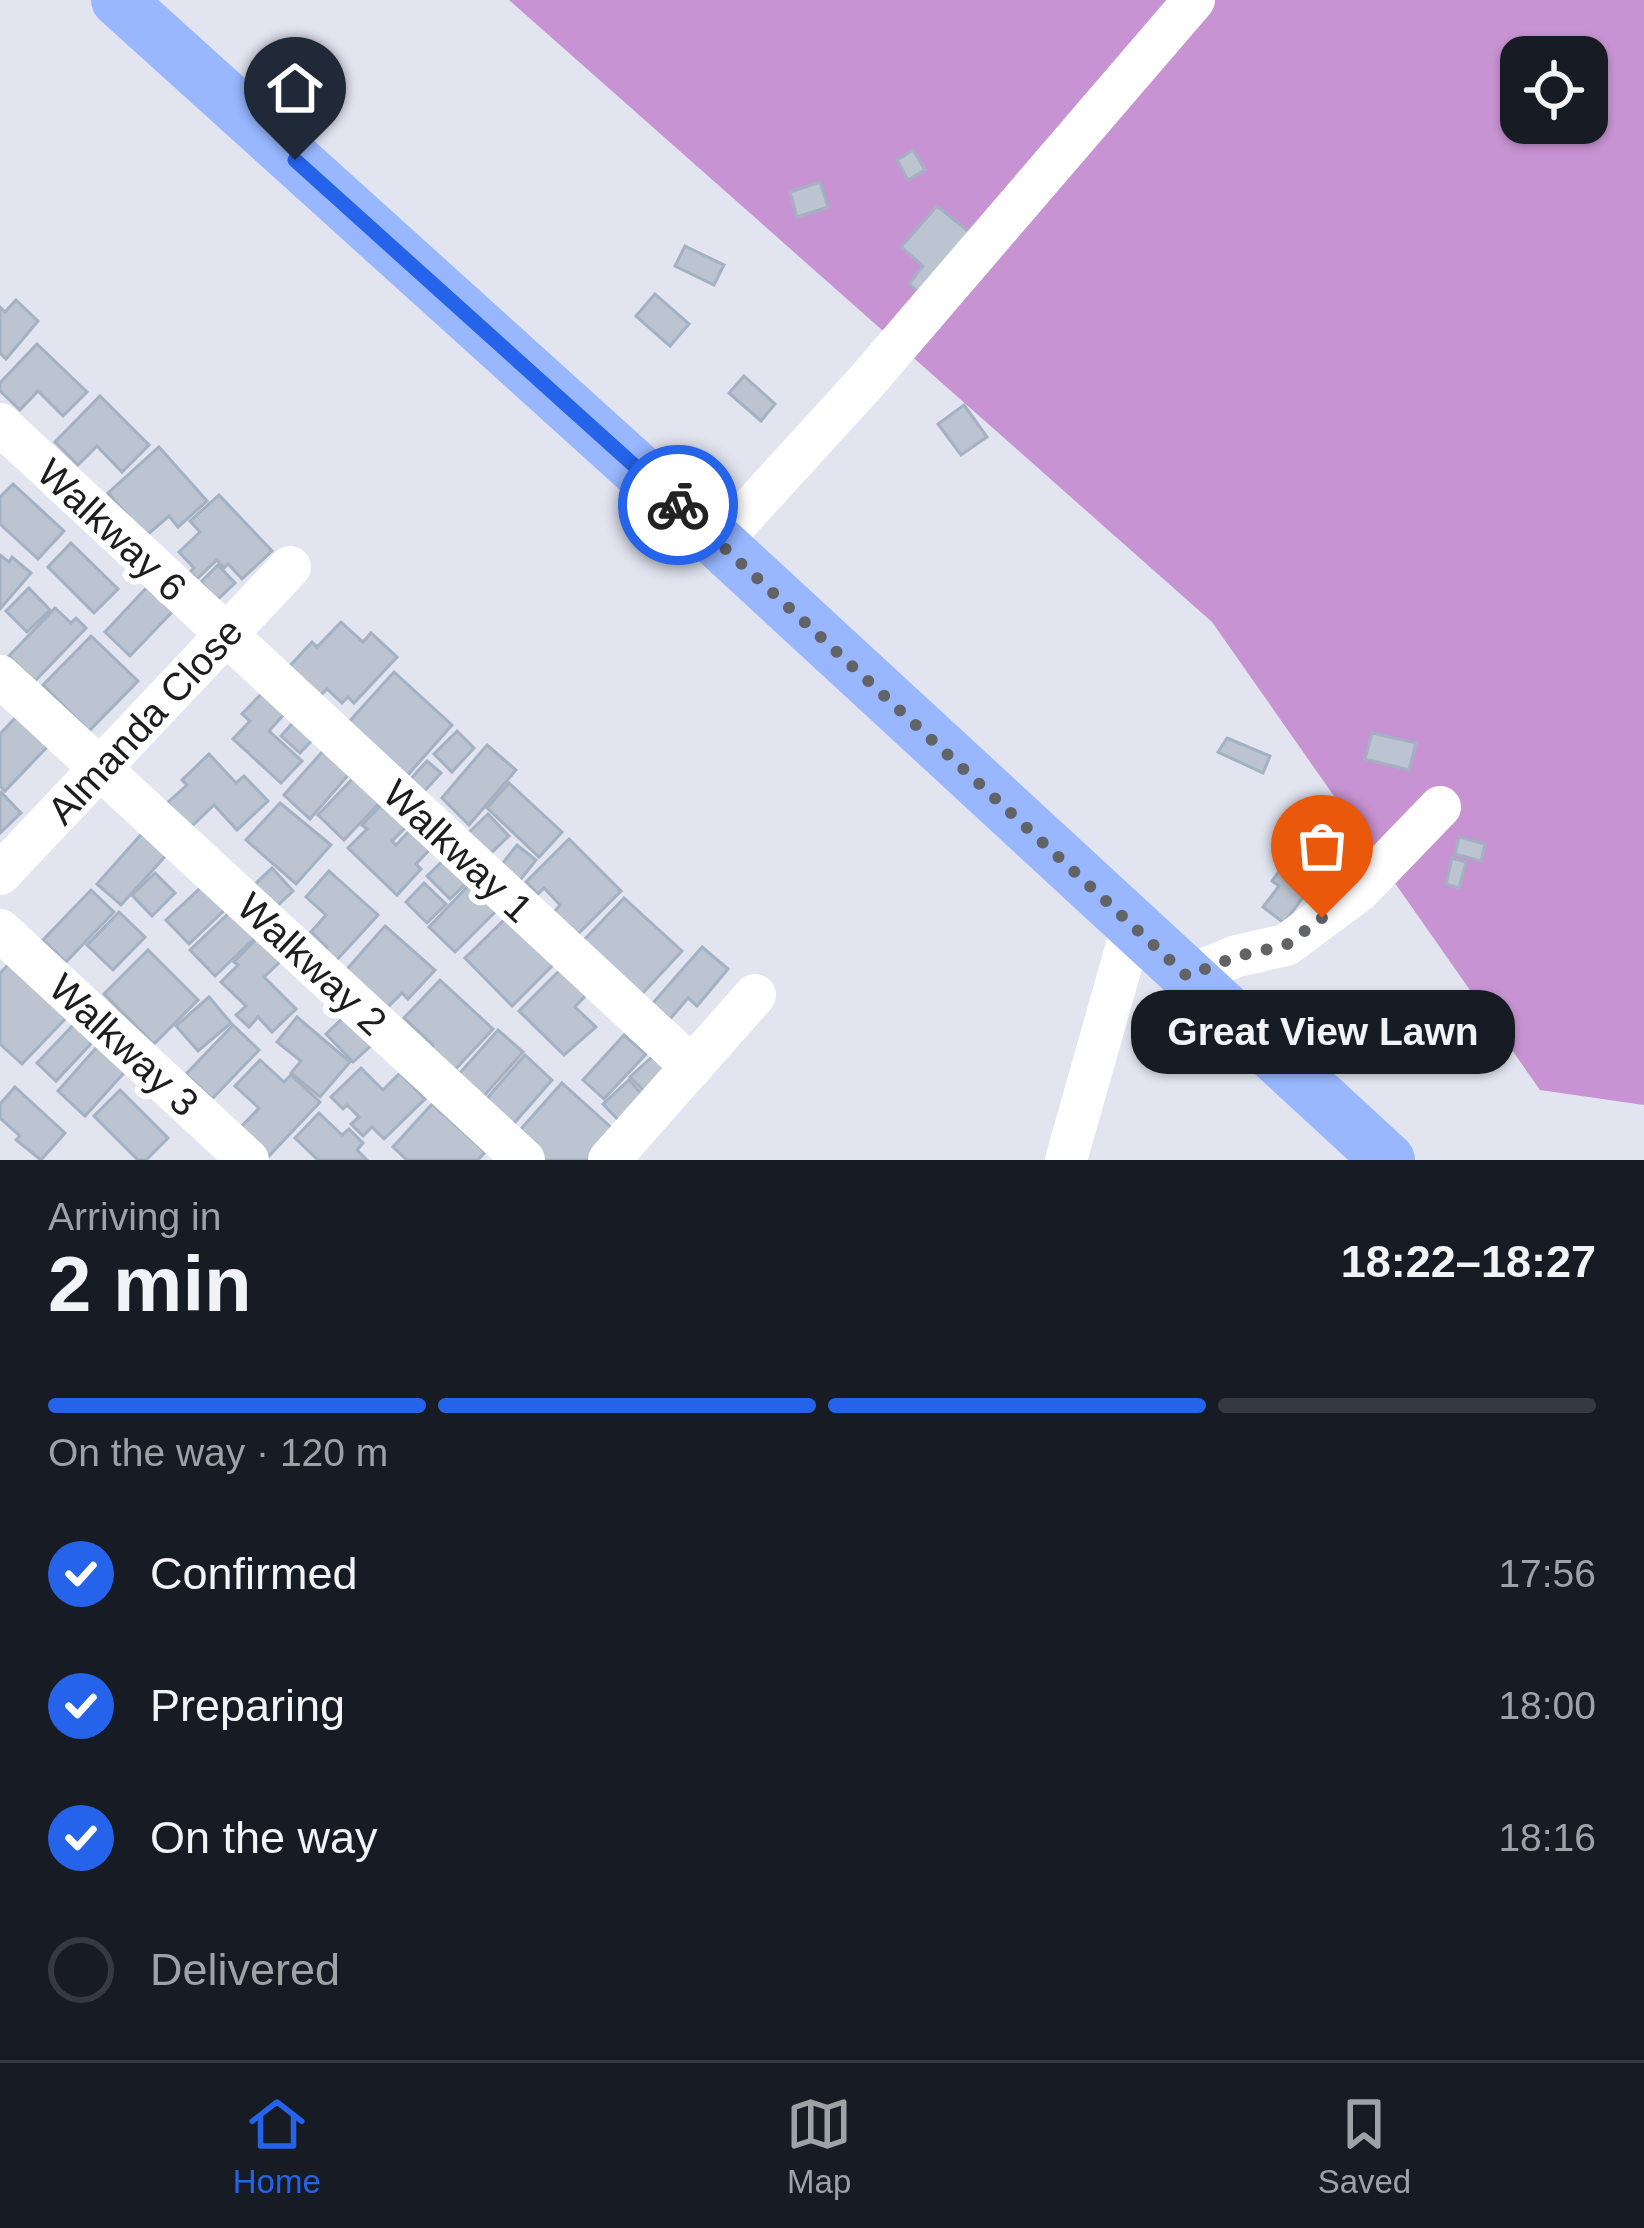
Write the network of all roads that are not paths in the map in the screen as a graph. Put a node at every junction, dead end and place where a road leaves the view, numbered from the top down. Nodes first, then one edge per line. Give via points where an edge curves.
1 (118, 0) edge
2 (1194, 0) edge
3 (0, 424) edge
4 (719, 543) junction
5 (290, 567) dead end
6 (225, 636) junction
7 (0, 676) edge
8 (101, 767) junction
9 (1440, 808) dead end
10 (0, 874) edge
11 (1133, 924) junction
12 (0, 930) edge
13 (1187, 976) junction
14 (754, 995) dead end
15 (692, 1066) junction
16 (248, 1160) edge
17 (524, 1160) edge
18 (609, 1160) edge
19 (1066, 1160) edge
20 (1388, 1160) edge

1 - 4 main road
2 - 4 street
3 - 6 street, Walkway 6
4 - 11 main road
5 - 6 street, Almanda Close
6 - 8 street, Almanda Close
6 - 15 street, Walkway 1
7 - 8 street, Walkway 2
8 - 10 street, Almanda Close
8 - 17 street, Walkway 2
9 - 13 street via 1359,891 1286,945
11 - 13 main road
11 - 19 street
12 - 16 street, Walkway 3
13 - 20 main road
14 - 15 street
15 - 18 street

